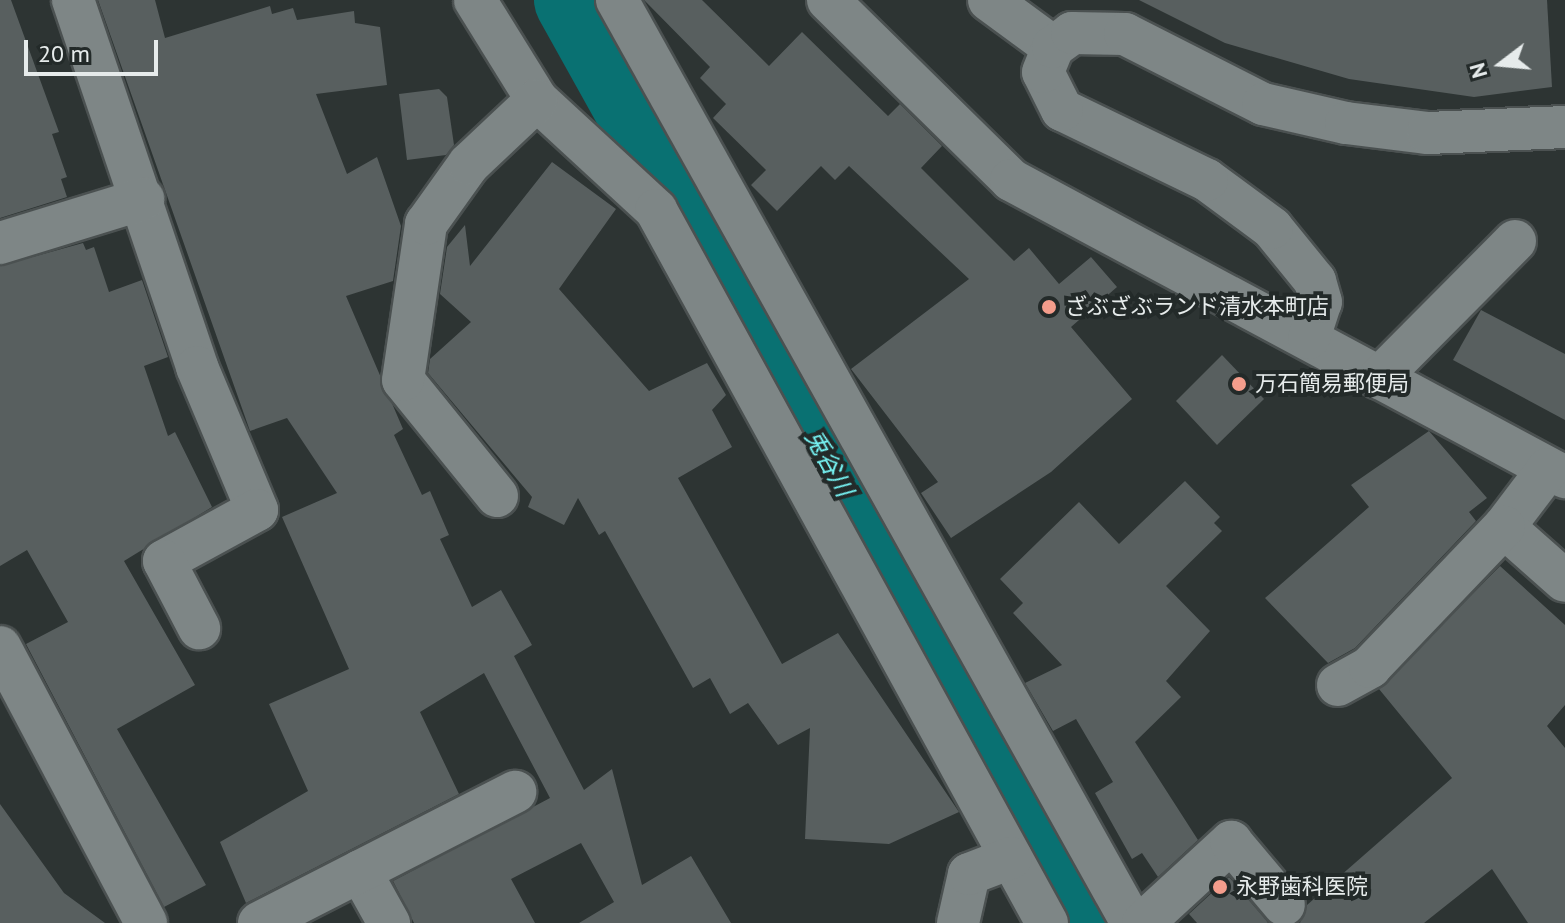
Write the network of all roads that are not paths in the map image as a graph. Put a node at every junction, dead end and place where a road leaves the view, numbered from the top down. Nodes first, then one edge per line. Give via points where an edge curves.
1 (73, 0) edge
2 (475, 0) edge
3 (617, 0) edge
4 (828, 0) edge
5 (989, 0) edge
6 (1038, 36) junction
7 (537, 100) junction
8 (1565, 127) edge
9 (143, 199) junction
10 (1515, 241) dead end
11 (0, 243) edge
12 (1309, 338) junction
13 (1379, 378) junction
14 (1557, 473) edge
15 (497, 496) dead end
16 (1504, 527) junction
17 (1565, 581) edge
18 (199, 628) dead end
19 (0, 647) edge
20 (1338, 685) dead end
21 (515, 792) dead end
22 (1011, 858) junction
23 (360, 871) junction
24 (1284, 905) dead end
25 (146, 923) edge
26 (259, 923) edge
27 (389, 923) edge
28 (958, 923) edge
29 (1047, 923) edge
30 (1132, 923) edge
31 (1143, 923) edge

1 - 9 street
2 - 7 street
3 - 30 street
4 - 12 street via 1011,180
5 - 6 street
6 - 8 street via 1125,34 1263,104 1346,123 1428,133
6 - 12 street via 1043,72 1062,110 1207,180 1272,228 1315,281 1321,302
7 - 15 street via 469,164 426,224 403,380
7 - 22 street via 656,210
9 - 11 street
9 - 18 street via 197,367 257,510 164,561
10 - 13 street
12 - 13 street
13 - 14 street
14 - 16 street
16 - 17 street
16 - 20 street via 1370,667
19 - 25 street
21 - 23 street
22 - 28 street via 969,874
22 - 29 street
23 - 26 street
23 - 27 street
24 - 31 street via 1231,842

